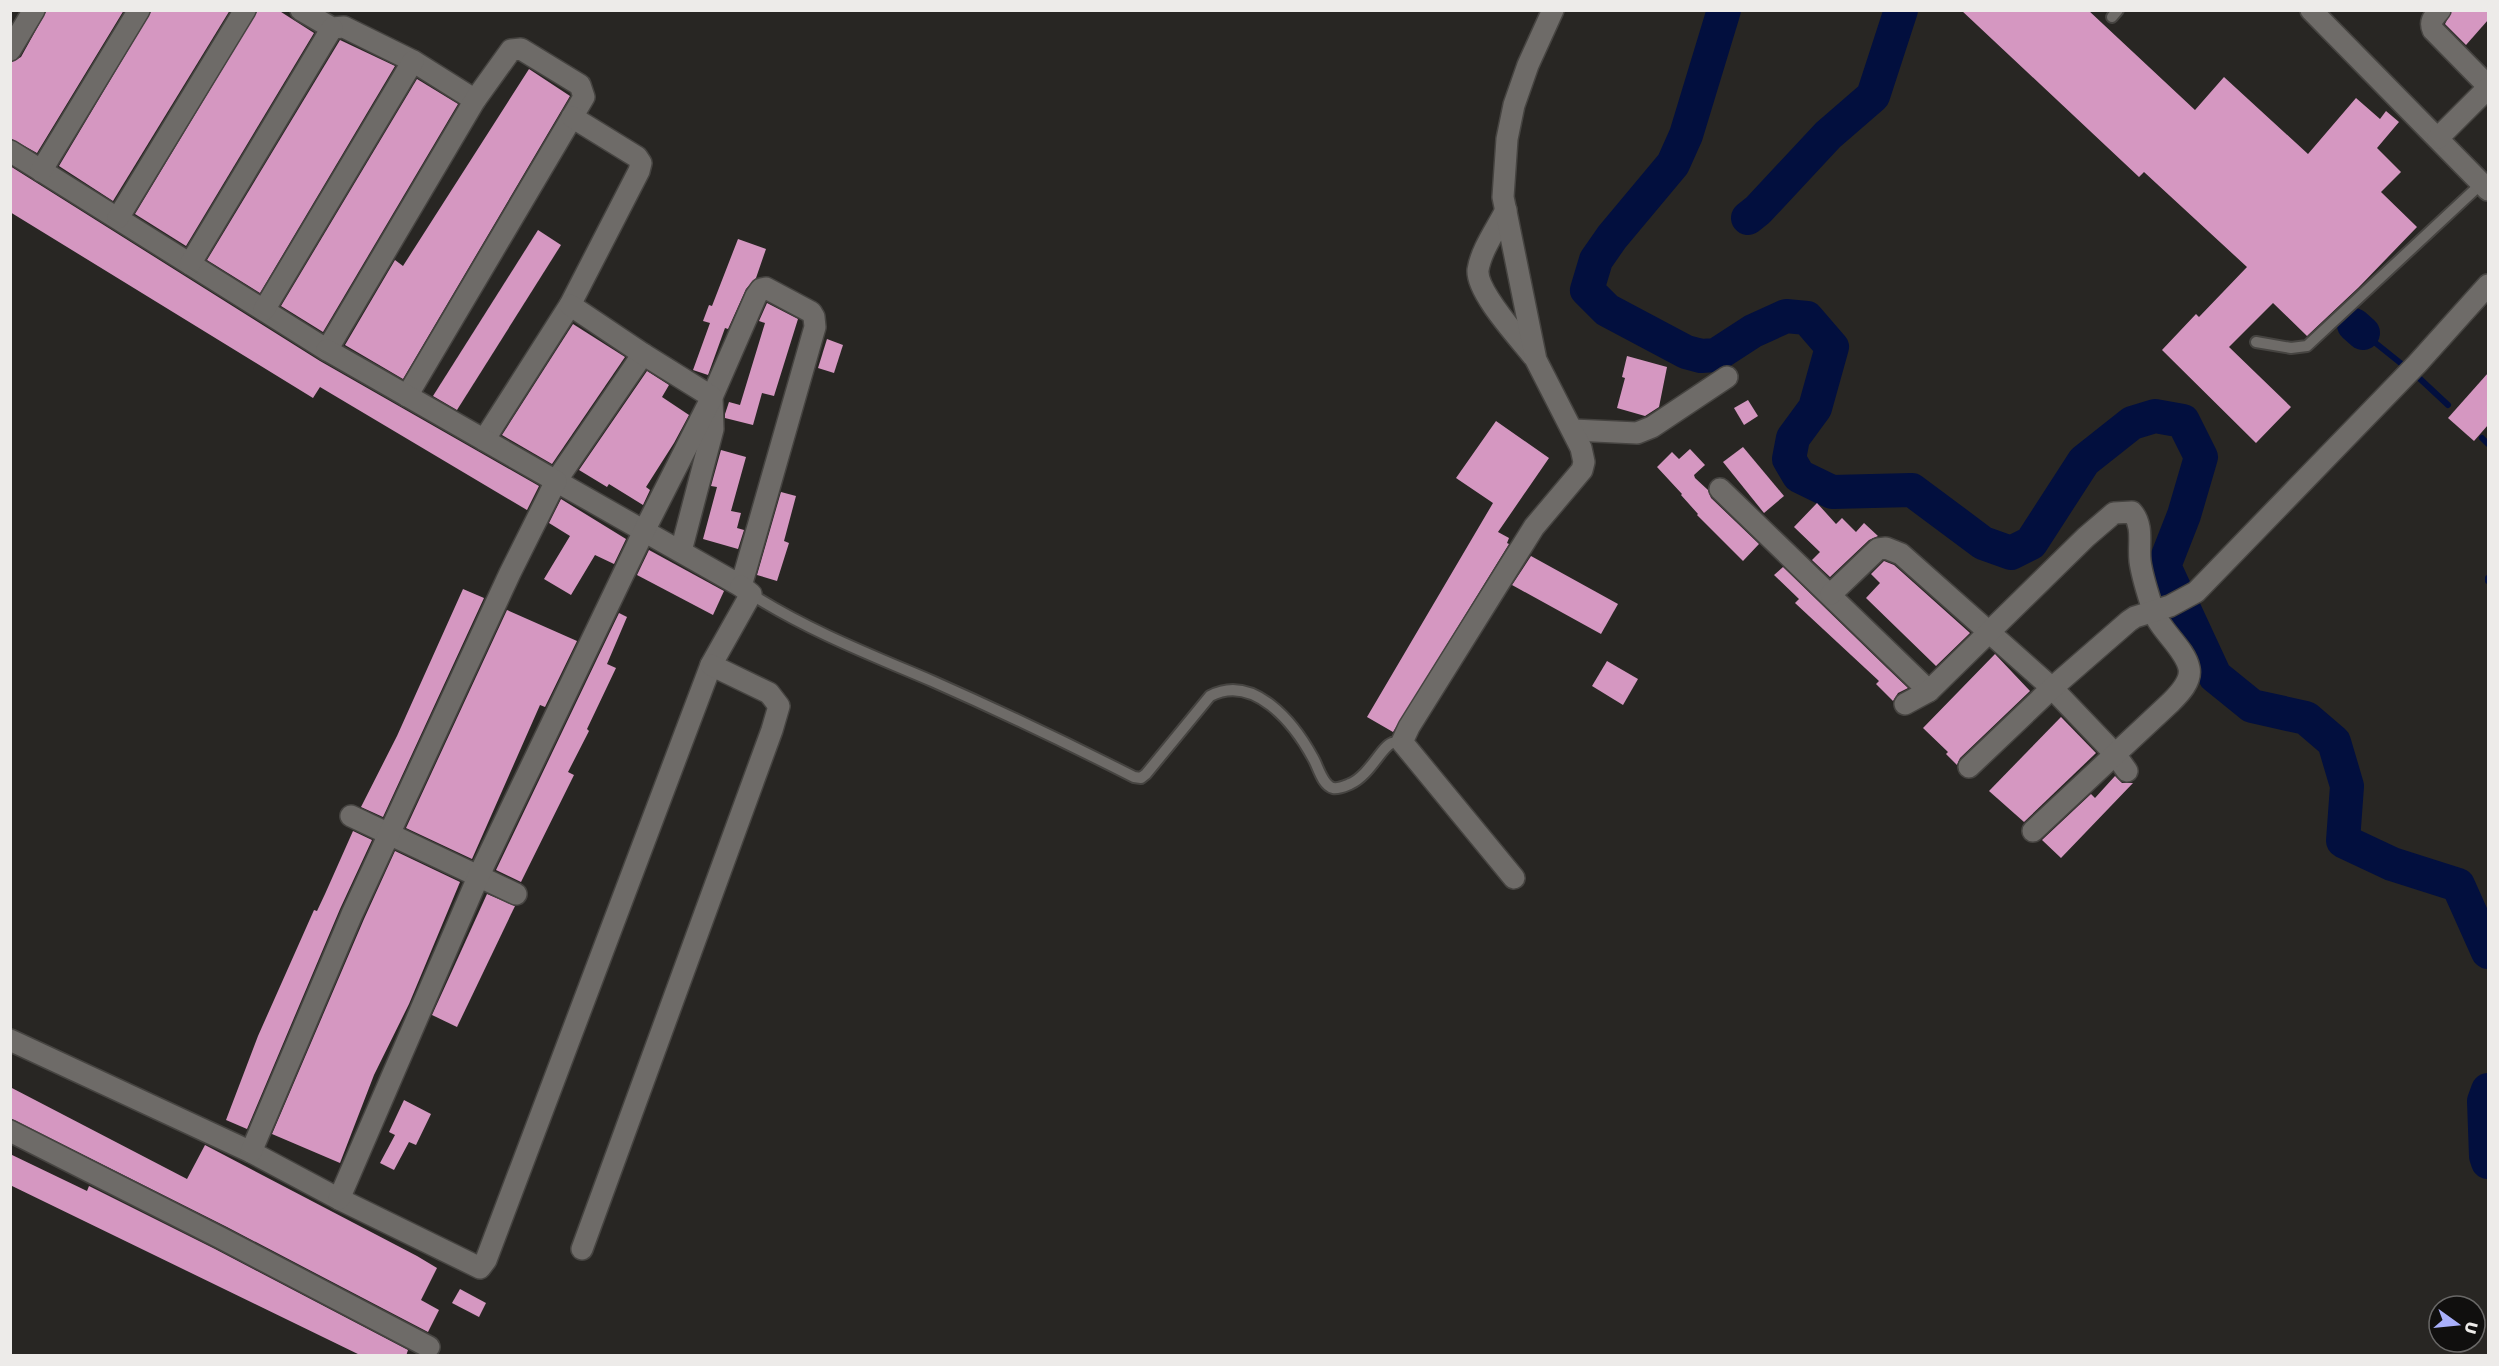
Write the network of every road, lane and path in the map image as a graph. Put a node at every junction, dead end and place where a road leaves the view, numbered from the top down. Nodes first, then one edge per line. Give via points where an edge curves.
1 (34, 10) edge
2 (139, 10) edge
3 (245, 10) edge
4 (301, 10) edge
5 (1553, 10) edge
6 (2311, 10) edge
7 (2440, 10) edge
8 (332, 28) junction
9 (10, 50) edge
10 (413, 60) junction
11 (2488, 87) edge
12 (475, 100) junction
13 (572, 117) junction
14 (2438, 138) junction
15 (10, 152) edge
16 (41, 171) junction
17 (2485, 187) edge
18 (1506, 210) junction
19 (118, 218) junction
20 (190, 264) junction
21 (2488, 285) edge
22 (570, 305) junction
23 (264, 310) junction
24 (2256, 342) dead end
25 (327, 350) junction
26 (643, 354) junction
27 (1536, 360) junction
28 (1727, 377) dead end
29 (407, 396) junction
30 (712, 397) junction
31 (1573, 430) junction
32 (484, 440) junction
33 (556, 481) junction
34 (1720, 489) dead end
35 (644, 531) junction
36 (681, 551) junction
37 (746, 590) junction
38 (1831, 594) junction
39 (2162, 610) junction
40 (1989, 633) junction
41 (711, 665) junction
42 (2052, 688) junction
43 (1929, 691) junction
44 (1905, 704) dead end
45 (1402, 742) junction
46 (2115, 754) junction
47 (1969, 767) dead end
48 (2127, 771) dead end
49 (351, 816) dead end
50 (2033, 831) dead end
51 (389, 834) junction
52 (479, 876) junction
53 (1514, 878) dead end
54 (516, 894) dead end
55 (10, 1040) edge
56 (10, 1131) edge
57 (251, 1152) junction
58 (339, 1199) junction
59 (582, 1249) dead end
60 (429, 1347) dead end

1 - 9 street
2 - 16 street
3 - 19 street
4 - 8 street
5 - 18 street via 1514,105 1503,182
6 - 14 street
7 - 11 street via 2432,19 2433,30
8 - 10 street via 344,27
8 - 20 street
10 - 12 street
10 - 23 street
11 - 14 street
12 - 13 street via 516,48 580,85 584,97
12 - 25 street
13 - 22 street via 641,163
13 - 29 street
14 - 17 street
15 - 16 street
16 - 19 street
17 - 24 lane via 2307,346 2291,348
18 - 27 street
18 - 27 street via 1480,261 1478,273 1482,289
19 - 20 street
20 - 23 street
21 - 39 street via 2196,592
22 - 26 street
22 - 32 street
23 - 25 street
25 - 29 street
26 - 30 street
26 - 33 street
27 - 31 street
28 - 31 street via 1637,433
29 - 32 street
30 - 35 street
30 - 36 street via 713,429
30 - 37 street via 761,290 766,288 811,312 814,327
31 - 45 street via 1584,462 1573,482 1534,527
32 - 33 street
33 - 35 street
33 - 51 street
34 - 38 street
35 - 36 street
35 - 52 street
36 - 37 street
37 - 41 street
37 - 45 lane via 769,606 1141,778 1210,696 1221,690 1242,690 1278,713 1302,741 1329,786 1342,788 1360,779 1384,749 1391,743
38 - 40 street via 1878,549 1886,548 1900,554
38 - 43 street
39 - 40 street via 2140,562 2139,520 2132,512 2123,511 2114,513 2086,537
39 - 42 street via 2129,621
39 - 46 street via 2189,669 2188,677 2181,692
40 - 42 street
40 - 43 street
41 - 58 street via 486,1260 480,1268
41 - 59 street via 769,693 779,706
42 - 46 street
42 - 47 street
43 - 44 street
45 - 53 street
46 - 48 street
46 - 50 street
49 - 51 street
51 - 52 street
51 - 57 street
52 - 54 street
52 - 58 street
55 - 57 street
56 - 60 street
57 - 58 street

